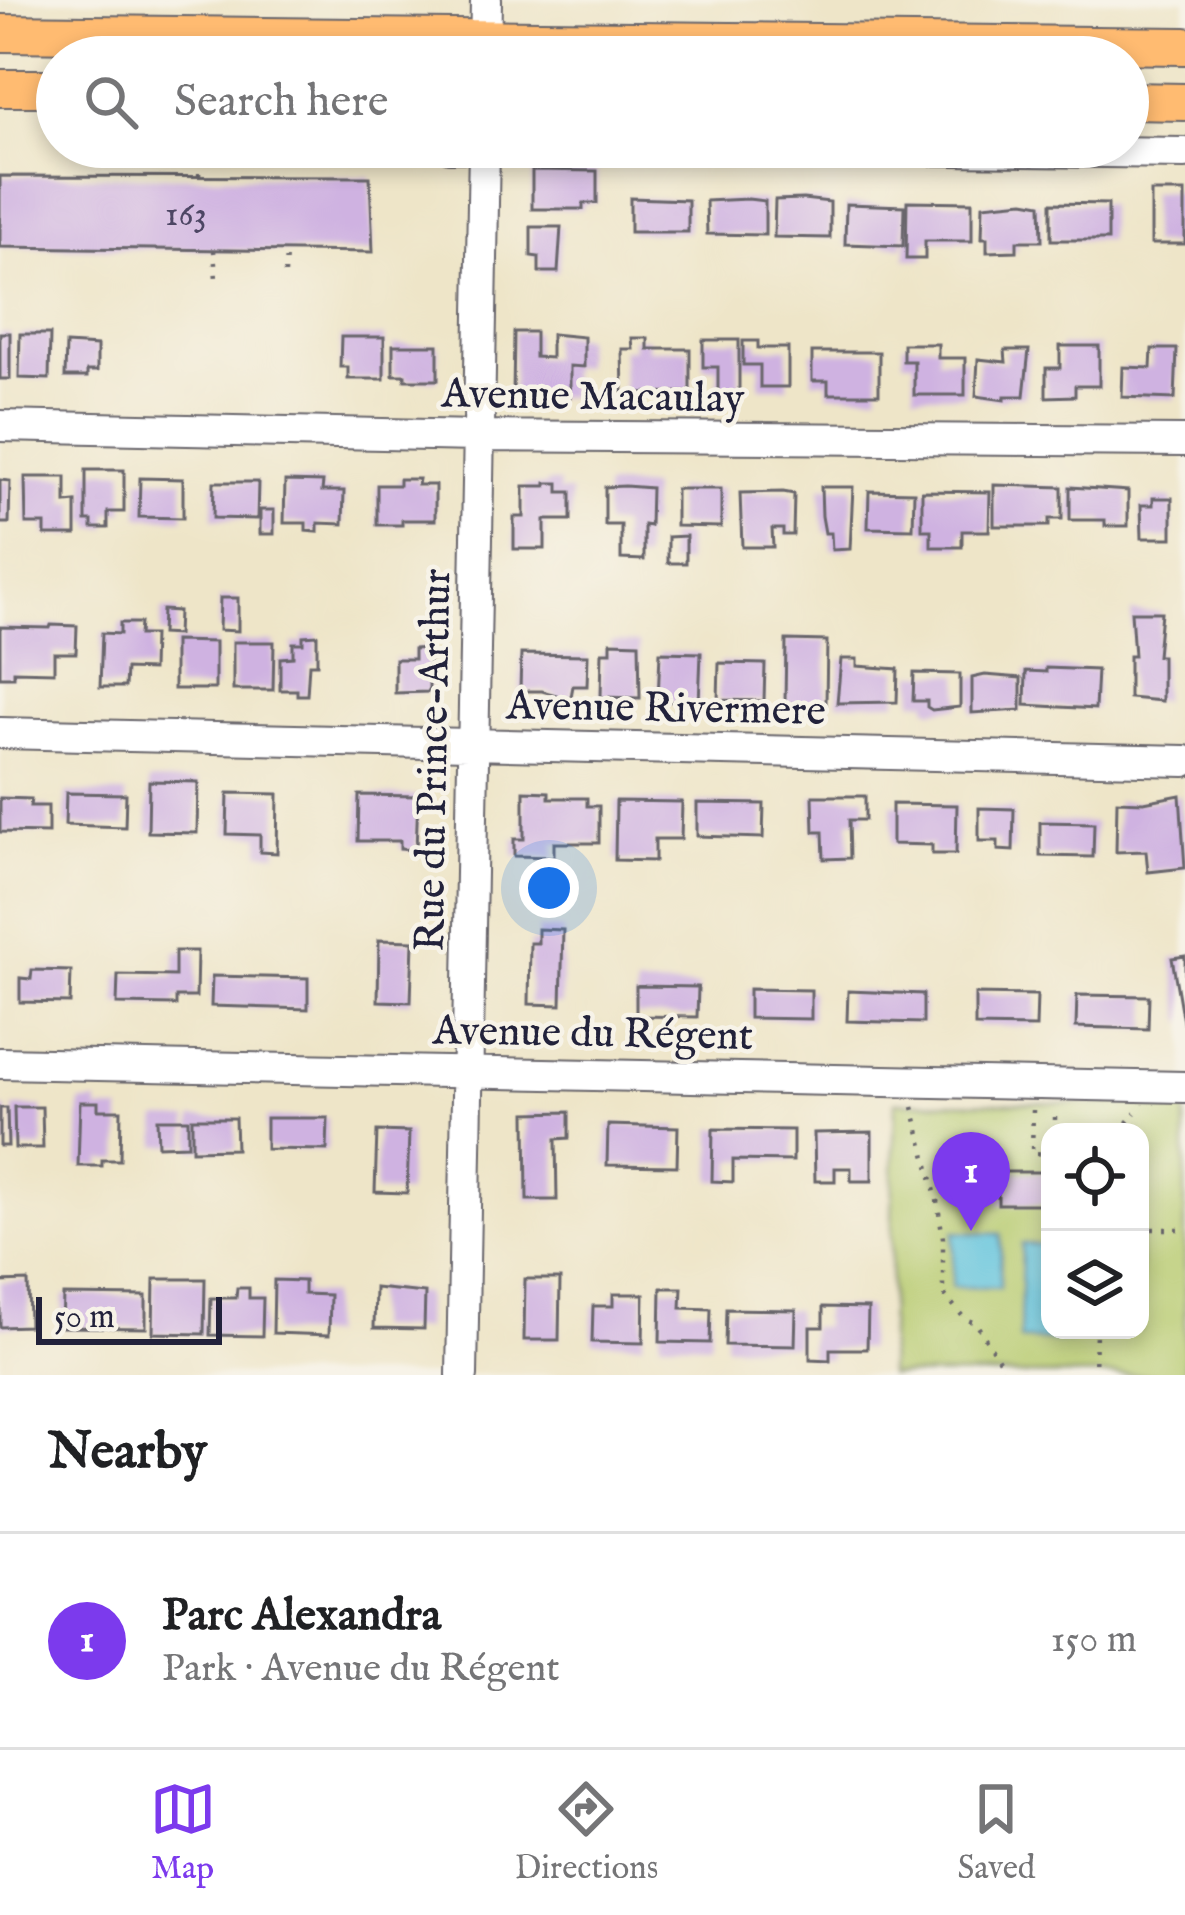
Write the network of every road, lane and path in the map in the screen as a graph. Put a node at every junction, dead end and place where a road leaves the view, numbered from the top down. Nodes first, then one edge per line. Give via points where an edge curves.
1 (486, 0) edge
2 (0, 33) edge
3 (97, 36) edge
4 (486, 36) edge
5 (1149, 46) edge
6 (1185, 46) edge
7 (0, 88) edge
8 (36, 88) edge
9 (1149, 101) edge
10 (1185, 102) edge
11 (1149, 153) edge
12 (1185, 153) edge
13 (200, 168) edge
14 (484, 168) edge
15 (200, 176) dead end
16 (214, 250) dead end
17 (286, 250) dead end
18 (285, 274) dead end
19 (216, 279) dead end
20 (0, 426) edge
21 (478, 436) junction
22 (1185, 441) edge
23 (0, 733) edge
24 (473, 744) junction
25 (1185, 761) edge
26 (0, 1063) edge
27 (469, 1070) junction
28 (1185, 1087) edge
29 (911, 1099) dead end
30 (1034, 1102) dead end
31 (1056, 1103) dead end
32 (1142, 1105) dead end
33 (1055, 1123) edge
34 (1127, 1123) edge
35 (1041, 1154) edge
36 (1149, 1229) edge
37 (1185, 1229) edge
38 (1096, 1339) edge
39 (462, 1375) edge
40 (1001, 1375) edge
41 (1012, 1375) edge
42 (1095, 1375) edge

1 - 4 street
2 - 3 main road
5 - 6 main road
7 - 8 main road
9 - 10 main road
11 - 12 street
13 - 15 path
14 - 21 street, Rue du Prince-Arthur
16 - 19 path
17 - 18 path
20 - 21 street, Avenue Macaulay
21 - 22 street, Avenue Macaulay
21 - 24 street, Rue du Prince-Arthur
23 - 24 street, Avenue Rivermere
24 - 25 street, Avenue Rivermere
24 - 27 street, Rue du Prince-Arthur
26 - 27 street, Avenue du Régent
27 - 28 street, Avenue du Régent
27 - 39 street, Rue du Prince-Arthur
29 - 40 path via 937,1200 944,1293 976,1324
30 - 35 path via 1032,1153
31 - 33 path
32 - 34 path
36 - 37 path
38 - 42 path
40 - 41 path

